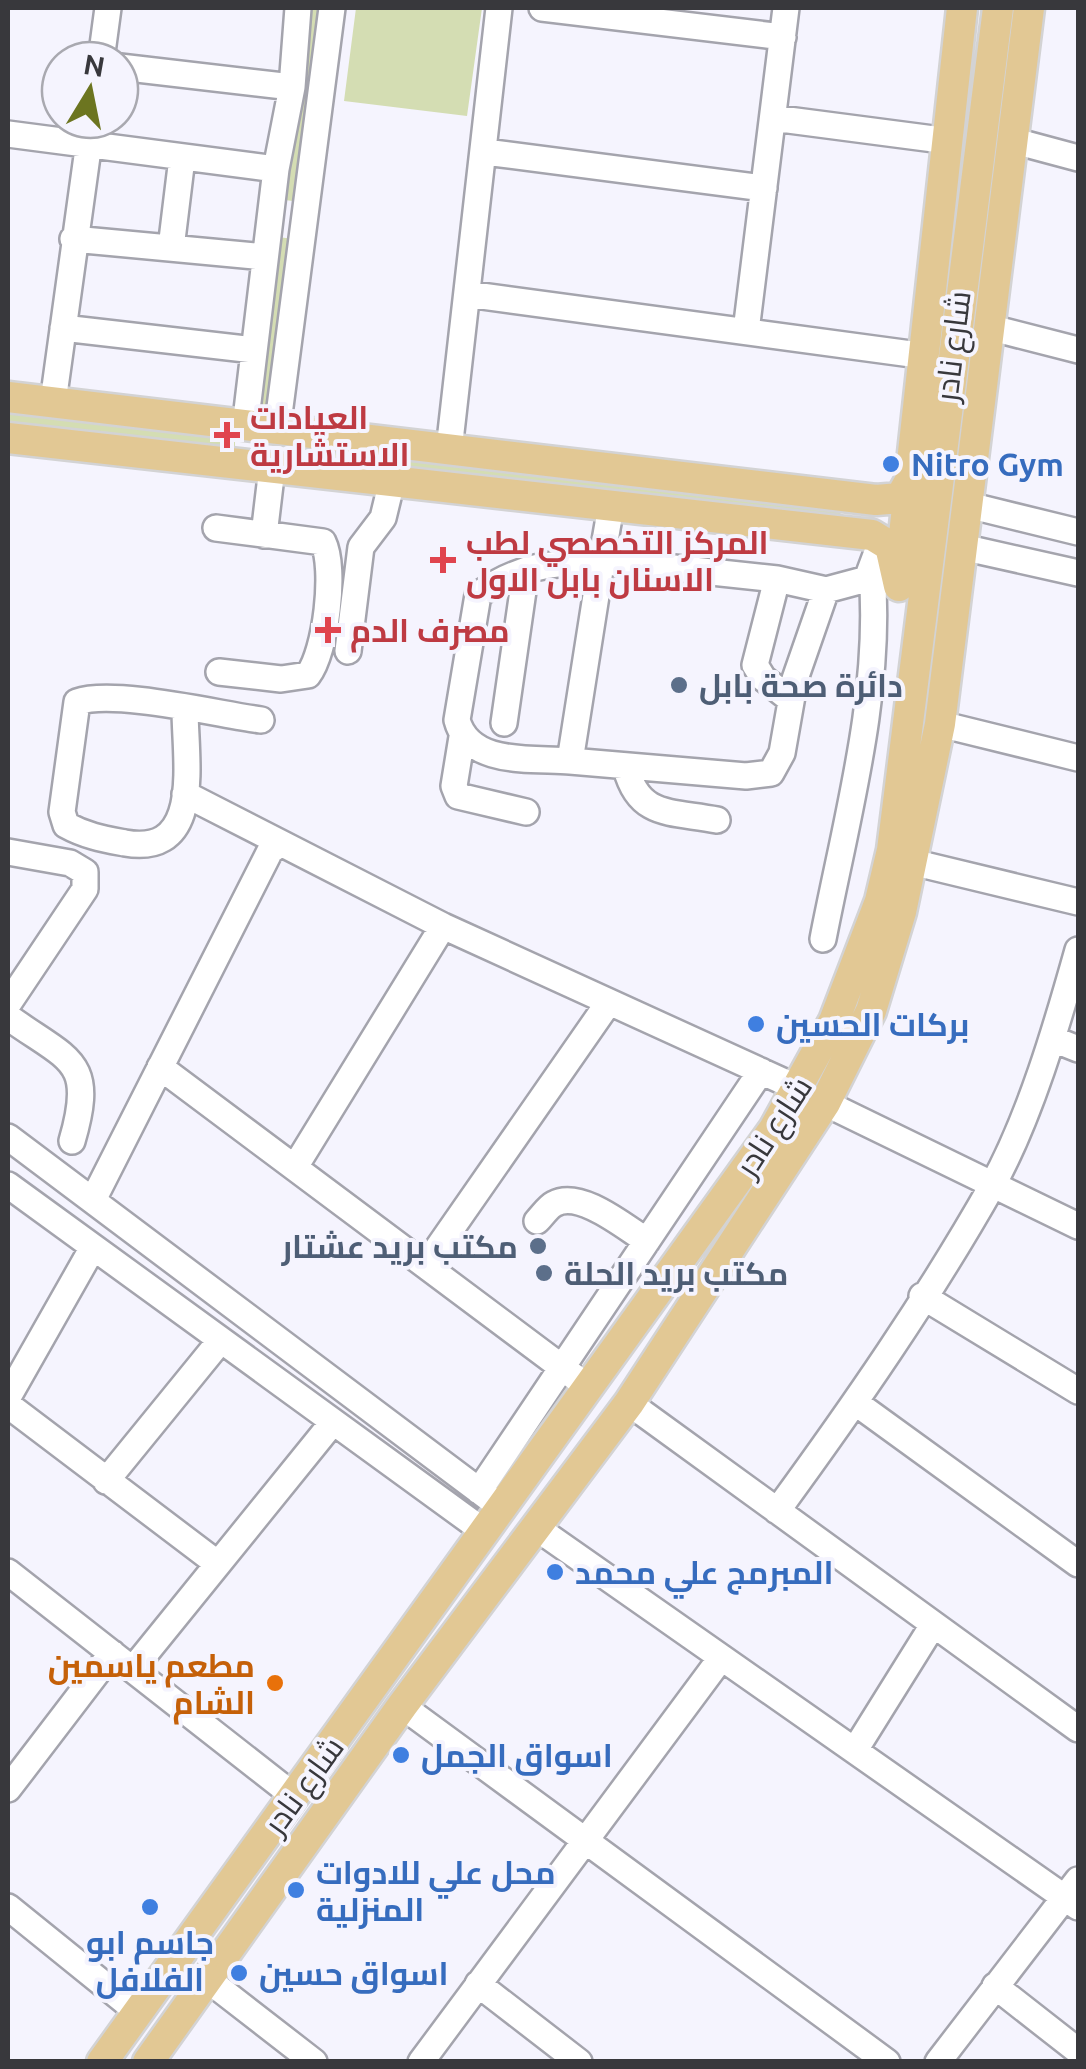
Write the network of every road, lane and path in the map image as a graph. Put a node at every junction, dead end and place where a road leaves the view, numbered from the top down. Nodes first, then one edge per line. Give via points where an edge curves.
1 (108, 8) edge
2 (298, 8) edge
3 (332, 8) edge
4 (499, 8) edge
5 (542, 8) edge
6 (786, 8) edge
7 (962, 8) edge
8 (998, 8) edge
9 (1030, 11) edge
10 (783, 38) junction
11 (104, 40) edge
12 (140, 69) edge
13 (292, 88) junction
14 (773, 118) junction
15 (8, 134) edge
16 (89, 140) edge
17 (1011, 140) junction
18 (949, 141) junction
19 (88, 146) junction
20 (485, 152) junction
21 (182, 158) junction
22 (1078, 158) edge
23 (276, 169) junction
24 (764, 188) junction
25 (271, 214) junction
26 (306, 219) junction
27 (73, 239) junction
28 (171, 248) junction
29 (265, 256) junction
30 (468, 294) junction
31 (63, 328) junction
32 (992, 328) junction
33 (746, 331) junction
34 (254, 350) junction
35 (1078, 350) edge
36 (926, 356) junction
37 (8, 397) edge
38 (53, 402) junction
39 (245, 427) junction
40 (277, 430) junction
41 (8, 438) edge
42 (449, 450) junction
43 (272, 468) junction
44 (924, 472) junction
45 (392, 481) junction
46 (848, 496) junction
47 (968, 505) junction
48 (611, 506) junction
49 (216, 528) dead end
50 (843, 532) junction
51 (1078, 532) edge
52 (264, 534) junction
53 (962, 547) junction
54 (601, 564) junction
55 (526, 570) junction
56 (1078, 573) edge
57 (776, 578) junction
58 (886, 580) junction
59 (826, 590) junction
60 (348, 651) dead end
61 (915, 666) junction
62 (219, 672) dead end
63 (792, 700) junction
64 (184, 709) junction
65 (260, 720) dead end
66 (504, 723) dead end
67 (940, 724) junction
68 (462, 737) junction
69 (1078, 758) edge
70 (570, 762) junction
71 (626, 768) junction
72 (185, 794) junction
73 (526, 812) dead end
74 (716, 820) dead end
75 (280, 844) junction
76 (8, 852) edge
77 (912, 862) junction
78 (1078, 902) edge
79 (443, 926) junction
80 (823, 938) dead end
81 (1078, 950) edge
82 (609, 1002) junction
83 (8, 1004) edge
84 (8, 1017) edge
85 (1053, 1039) junction
86 (1078, 1049) edge
87 (160, 1067) junction
88 (761, 1071) junction
89 (812, 1096) junction
90 (8, 1136) edge
91 (72, 1141) dead end
92 (45, 1164) junction
93 (295, 1167) junction
94 (993, 1184) junction
95 (12, 1188) edge
96 (84, 1194) junction
97 (51, 1218) junction
98 (538, 1220) dead end
99 (709, 1220) junction
100 (1078, 1226) edge
101 (648, 1240) junction
102 (737, 1242) junction
103 (92, 1249) junction
104 (426, 1265) junction
105 (671, 1272) junction
106 (701, 1292) junction
107 (922, 1296) junction
108 (220, 1341) junction
109 (562, 1367) junction
110 (588, 1387) junction
111 (1078, 1391) edge
112 (8, 1397) edge
113 (629, 1402) junction
114 (856, 1402) junction
115 (8, 1406) edge
116 (333, 1422) junction
117 (106, 1481) junction
118 (485, 1504) junction
119 (777, 1511) junction
120 (538, 1530) junction
121 (218, 1564) junction
122 (1078, 1564) edge
123 (8, 1572) edge
124 (933, 1625) junction
125 (721, 1658) junction
126 (122, 1661) junction
127 (402, 1706) junction
128 (1078, 1729) edge
129 (855, 1750) junction
130 (8, 1789) edge
131 (294, 1796) junction
132 (583, 1839) junction
133 (1073, 1894) edge
134 (8, 1907) edge
135 (208, 1979) junction
136 (478, 1984) junction
137 (995, 1986) junction
138 (138, 2012) junction
139 (1078, 2051) edge
140 (102, 2062) edge
141 (148, 2062) edge
142 (314, 2062) edge
143 (421, 2062) edge
144 (579, 2062) edge
145 (887, 2062) edge
146 (938, 2062) edge

1 - 11 street
2 - 13 street
3 - 26 street
4 - 20 street
5 - 10 street
6 - 10 street
7 - 18 main road
8 - 44 main road, شارع نادر
9 - 17 main road, شارع نادر
10 - 14 street
12 - 13 street
13 - 23 street
14 - 18 street
14 - 24 street
15 - 19 street
16 - 19 street
17 - 22 street
17 - 32 main road, شارع نادر
18 - 36 main road
19 - 21 street
19 - 27 street
20 - 24 street
20 - 30 street
21 - 23 street
21 - 28 street
23 - 25 street
24 - 33 street
25 - 26 street
25 - 29 street
26 - 40 street
27 - 28 street
27 - 31 street
28 - 29 street
29 - 34 street
30 - 33 street
30 - 42 street
31 - 34 street
31 - 38 street
32 - 35 street
32 - 47 main road, شارع نادر
33 - 36 street
34 - 39 street
36 - 44 main road
37 - 38 main road
38 - 39 main road
39 - 40 main road
40 - 42 main road
41 - 43 main road
42 - 46 main road
43 - 45 main road
43 - 52 street
44 - 46 main road via 905,495 890,501
44 - 58 main road
44 - 61 main road, شارع نادر
45 - 48 main road
45 - 60 street via 383,518 360,546
46 - 50 main road via 864,516 854,530
47 - 51 street
47 - 53 main road, شارع نادر
48 - 50 main road
48 - 54 street
49 - 52 street
50 - 58 main road via 882,539 896,558
52 - 62 street via 323,542 331,558 320,660 308,675
53 - 56 street
53 - 67 main road, شارع نادر
54 - 55 street via 558,561
54 - 57 street
54 - 70 street
55 - 66 street
55 - 68 street via 478,595 457,720
57 - 59 street
57 - 63 street via 754,665
58 - 59 street
58 - 61 main road via 914,638
58 - 80 street via 874,619
59 - 63 street
61 - 89 main road, شارع نادر via 901,798 880,901
63 - 71 street via 782,753 771,773
64 - 65 street
64 - 72 street
64 - 72 street via 93,696 76,702 62,812 66,825 85,835 144,846 166,841 180,824
67 - 69 street
67 - 77 main road, شارع نادر
68 - 70 street via 493,754
68 - 73 street via 458,796
70 - 71 street
71 - 74 street via 633,794 646,806
72 - 75 street
75 - 79 street
75 - 87 street via 270,851
76 - 83 street via 85,872 85,890
77 - 78 street
77 - 89 main road, شارع نادر via 872,1011
79 - 82 street
79 - 93 street
81 - 85 street
82 - 88 street
82 - 104 street
84 - 91 street via 75,1065 84,1103
85 - 86 street
85 - 94 street
87 - 93 street
87 - 96 street
88 - 89 street
88 - 101 street
89 - 94 street
89 - 99 main road, شارع نادر
89 - 102 main road, شارع نادر
90 - 92 street
92 - 95 street via 35,1189
92 - 96 street
93 - 104 street
94 - 100 street
94 - 107 street
95 - 97 street
96 - 97 street via 56,1196
96 - 118 street
97 - 103 street
98 - 101 street via 568,1200
99 - 102 main road via 722,1240
99 - 105 main road, شارع نادر
101 - 109 street
102 - 106 main road, شارع نادر
103 - 108 street
103 - 112 street
104 - 109 street
105 - 106 main road via 686,1275
105 - 110 main road, شارع نادر
106 - 113 main road, شارع نادر
107 - 111 street
107 - 114 street
108 - 116 street
108 - 117 street
109 - 110 street
109 - 118 street
110 - 118 main road, شارع نادر
113 - 119 street
113 - 120 main road, شارع نادر
114 - 119 street
114 - 122 street
115 - 117 street
116 - 118 street via 452,1508
116 - 121 street
117 - 121 street
118 - 131 main road, شارع نادر
119 - 124 street
120 - 125 street
120 - 127 main road, شارع نادر
121 - 126 street
123 - 126 street
124 - 128 street
124 - 129 street
125 - 129 street
125 - 132 street
126 - 130 street
126 - 131 street
127 - 132 street
127 - 135 main road, شارع نادر
129 - 133 street
131 - 138 main road, شارع نادر
132 - 136 street
132 - 145 street
133 - 137 street
134 - 138 street
135 - 141 main road, شارع نادر
135 - 142 street
136 - 143 street
136 - 144 street
137 - 139 street
137 - 146 street
138 - 140 main road, شارع نادر

